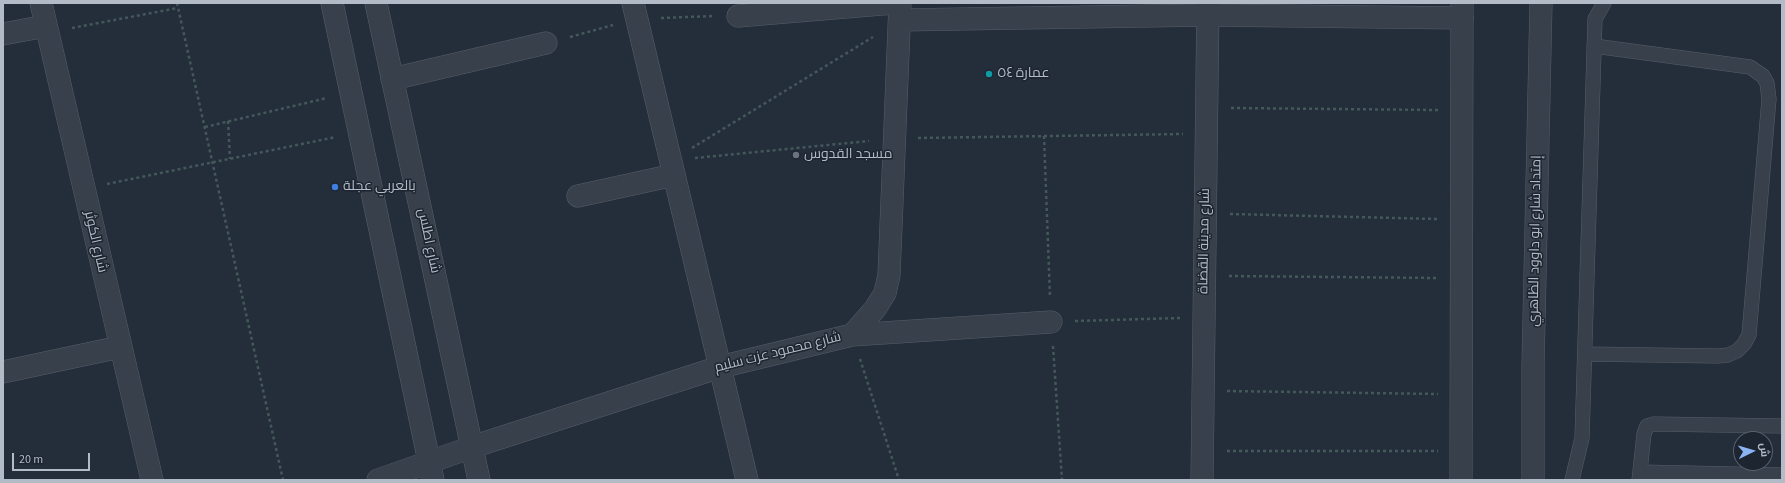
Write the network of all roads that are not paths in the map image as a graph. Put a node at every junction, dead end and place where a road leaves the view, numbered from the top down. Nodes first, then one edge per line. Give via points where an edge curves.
1 (41, 3) edge
2 (332, 3) edge
3 (376, 3) edge
4 (1541, 3) edge
5 (1604, 3) edge
6 (898, 9) edge
7 (1208, 9) edge
8 (635, 11) edge
9 (1462, 11) edge
10 (738, 16) road end
11 (47, 29) junction
12 (3, 34) edge
13 (546, 43) road end
14 (1594, 46) junction
15 (392, 79) junction
16 (673, 168) junction
17 (578, 196) dead end
18 (1051, 322) road end
19 (852, 335) junction
20 (120, 347) junction
21 (1585, 354) junction
22 (720, 367) junction
23 (3, 372) edge
24 (1782, 426) edge
25 (472, 447) junction
26 (432, 472) edge
27 (1782, 475) edge
28 (1639, 476) edge
29 (152, 480) edge
30 (378, 480) edge
31 (479, 480) edge
32 (747, 480) edge
33 (1202, 480) edge
34 (1461, 480) edge
35 (1533, 480) edge
36 (1572, 480) edge

1 - 11 street, شارع الكوثر
2 - 26 street
3 - 15 street, شارع اطلس
4 - 35 street, إمتداد شارع ابو داوود الظاهري
5 - 14 lane via 1595,19
6 - 7 street
6 - 10 street
6 - 19 street, شارع محمود عزت سليم via 889,275 885,293 875,309
7 - 9 street
7 - 33 street, شارع مدينة القضاة
8 - 16 street
9 - 34 street
11 - 12 street
11 - 20 street, شارع الكوثر
13 - 15 street
14 - 21 lane
14 - 21 lane via 1750,67 1767,82 1769,99 1749,335 1744,344 1737,351 1718,356
15 - 25 street, شارع اطلس
16 - 17 street
16 - 22 street
18 - 19 street
19 - 22 street, شارع محمود عزت سليم
20 - 23 street
20 - 29 street, شارع الكوثر
21 - 36 lane via 1582,438
22 - 25 street, شارع محمود عزت سليم
22 - 32 street
24 - 28 lane via 1647,426
25 - 26 street, شارع محمود عزت سليم
25 - 31 street, شارع اطلس
26 - 30 street, شارع محمود عزت سليم
27 - 28 lane

